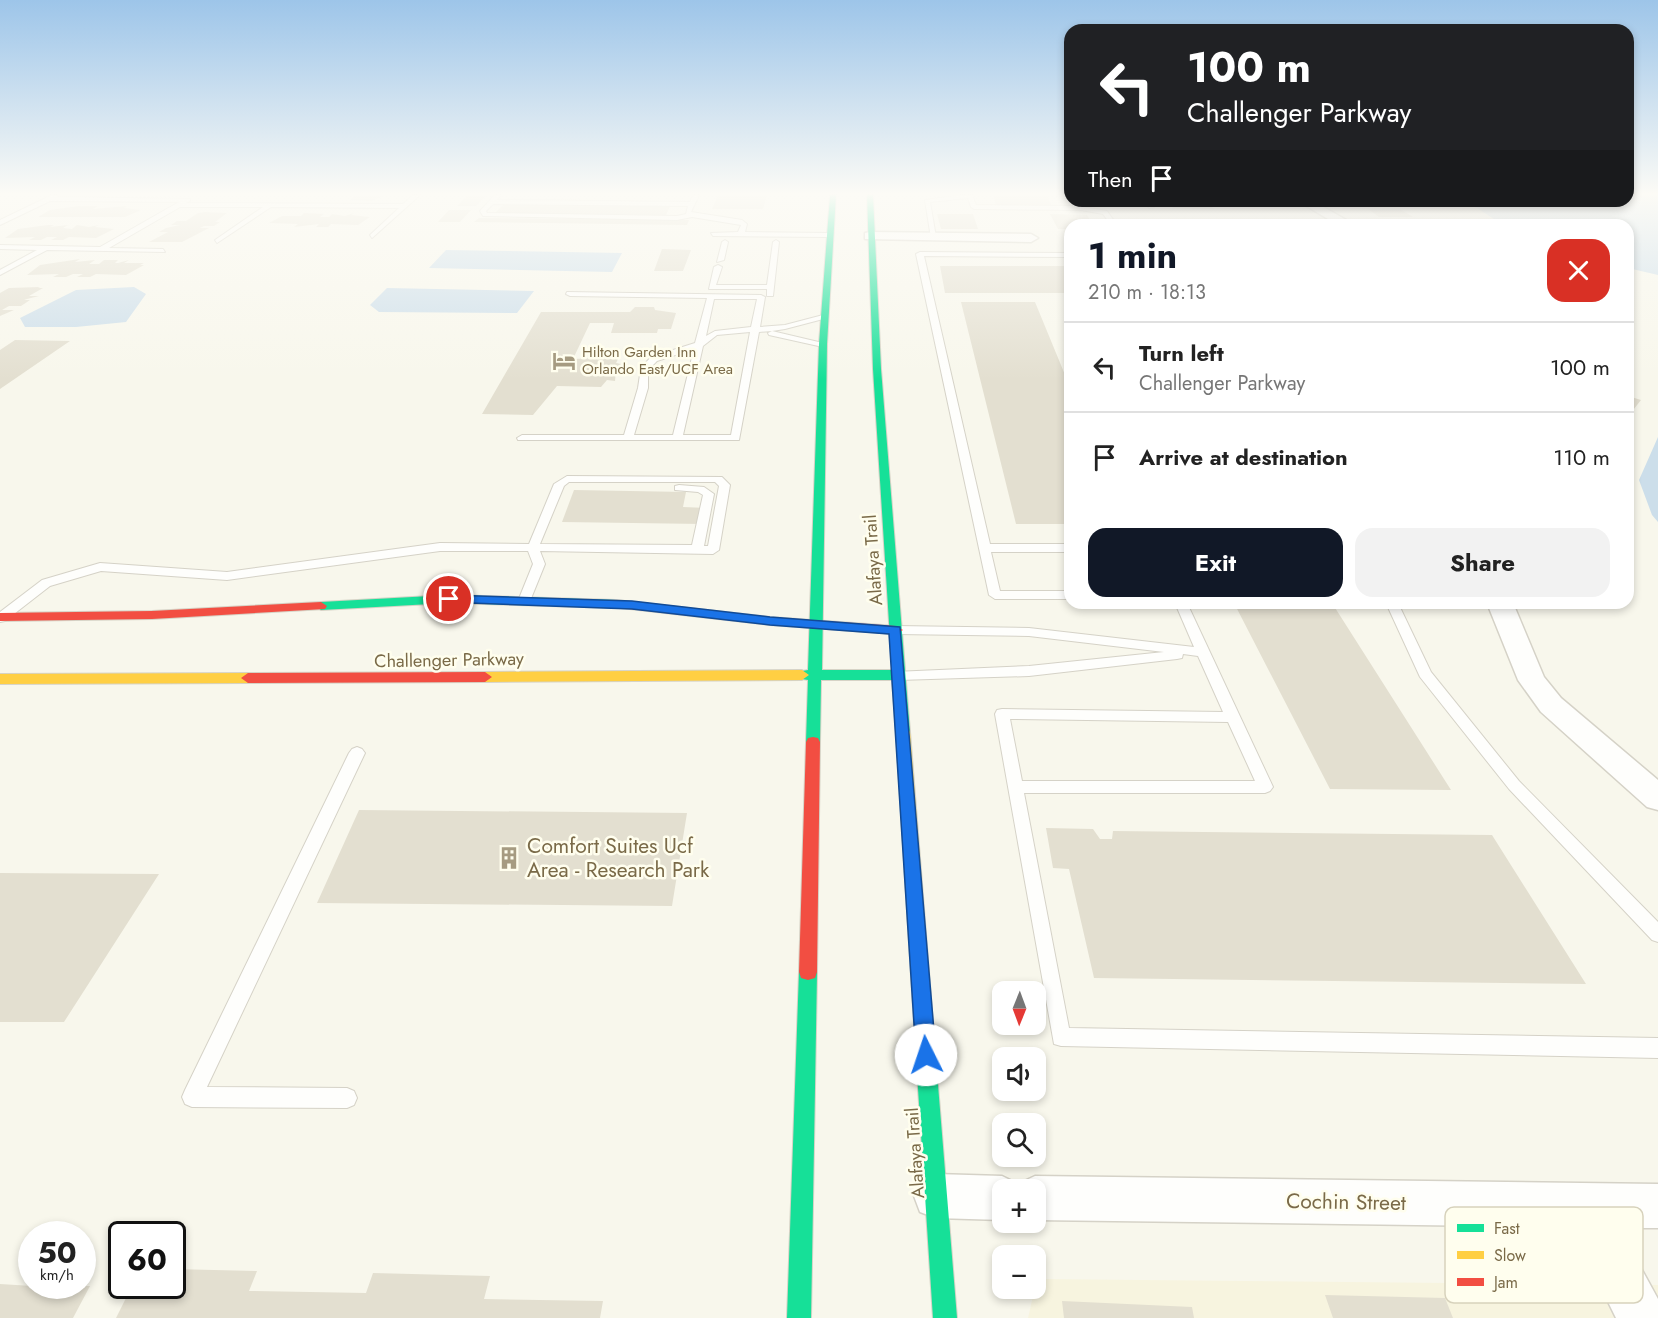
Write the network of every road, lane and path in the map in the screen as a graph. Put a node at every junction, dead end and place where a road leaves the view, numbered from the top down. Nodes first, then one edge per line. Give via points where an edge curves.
1 (30, 257) edge
2 (721, 257) edge
3 (726, 257) edge
4 (767, 257) edge
5 (779, 257) edge
6 (844, 257) edge
7 (871, 257) edge
8 (921, 257) edge
9 (770, 259) junction
10 (720, 260) junction
11 (0, 273) edge
12 (727, 274) dead end
13 (771, 287) junction
14 (570, 294) dead end
15 (711, 296) junction
16 (760, 297) junction
17 (824, 316) junction
18 (754, 331) junction
19 (823, 344) junction
20 (699, 345) junction
21 (522, 438) dead end
22 (628, 438) junction
23 (677, 438) junction
24 (578, 479) junction
25 (533, 548) junction
26 (985, 548) junction
27 (1064, 548) edge
28 (697, 549) junction
29 (1064, 595) edge
30 (524, 602) junction
31 (1184, 609) edge
32 (1395, 609) edge
33 (1502, 609) edge
34 (0, 617) edge
35 (817, 624) junction
36 (896, 630) junction
37 (1203, 652) junction
38 (899, 675) junction
39 (815, 676) junction
40 (0, 679) edge
41 (1233, 717) junction
42 (357, 753) dead end
43 (1015, 787) junction
44 (1658, 798) edge
45 (1658, 934) edge
46 (1658, 1048) edge
47 (347, 1098) dead end
48 (936, 1196) junction
49 (992, 1198) edge
50 (1046, 1198) edge
51 (1583, 1205) joint
52 (1658, 1206) edge
53 (1634, 1303) edge
54 (799, 1318) edge
55 (945, 1318) edge
56 (1642, 1318) edge

1 - 11 lane
2 - 10 lane
3 - 10 lane
4 - 9 lane
5 - 9 lane
6 - 17 main road, Alafaya Trail
7 - 36 main road, Alafaya Trail
8 - 26 lane
9 - 10 lane
9 - 13 lane
10 - 12 lane
10 - 13 lane via 712,287
13 - 16 lane via 770,294
14 - 15 lane
15 - 16 lane
15 - 20 lane
16 - 18 lane
17 - 18 lane
17 - 19 main road, Alafaya Trail
18 - 19 lane
18 - 20 lane via 715,333
18 - 23 lane via 735,438
19 - 35 main road, Alafaya Trail
20 - 22 lane via 654,359 644,370 643,388
20 - 23 lane
21 - 22 lane
22 - 23 lane
24 - 25 lane via 559,484
24 - 28 lane via 598,486 700,489 709,494
24 - 28 lane via 718,479 725,485 712,549
25 - 28 lane
25 - 30 lane via 539,564
25 - 34 lane via 440,548 227,576 100,567 46,583
26 - 27 lane
26 - 29 lane via 995,595
30 - 34 main road via 449,599 152,615
30 - 35 main road via 632,605
31 - 37 lane
32 - 45 lane via 1425,674 1514,785
33 - 44 street via 1532,680 1551,705
35 - 36 main road
35 - 39 main road, Alafaya Trail
36 - 37 lane via 1029,632
36 - 38 main road, Alafaya Trail
37 - 38 lane via 1029,670
37 - 41 lane
38 - 39 main road, Challenger Parkway
38 - 48 main road, Alafaya Trail
39 - 40 main road, Challenger Parkway
39 - 54 main road, Alafaya Trail
41 - 43 lane via 1002,714
41 - 43 lane via 1265,787
42 - 47 lane via 192,1097
43 - 46 lane via 1061,1037
48 - 49 street
48 - 55 main road, Alafaya Trail
50 - 51 street, Cochin Street
51 - 52 street, Cochin Street
53 - 56 street

